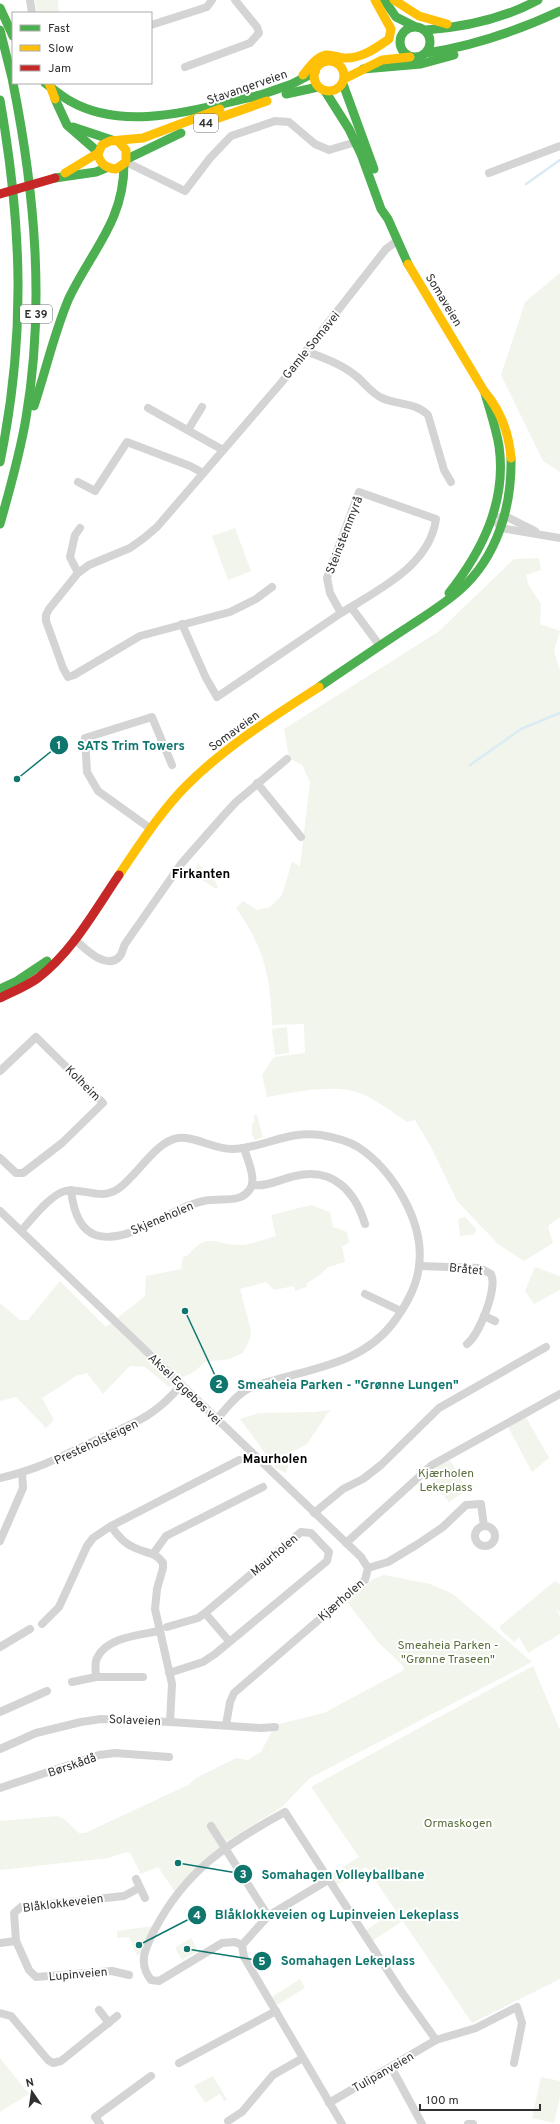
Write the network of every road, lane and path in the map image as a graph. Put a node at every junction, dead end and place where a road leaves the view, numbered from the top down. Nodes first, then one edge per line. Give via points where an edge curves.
1 (30, 0) edge
2 (212, 0) edge
3 (235, 0) edge
4 (375, 0) edge
5 (384, 0) edge
6 (394, 0) edge
7 (538, 0) edge
8 (0, 8) edge
9 (560, 11) edge
10 (32, 12) edge
11 (500, 17) junction
12 (152, 26) edge
13 (414, 26) junction
14 (0, 30) edge
15 (426, 30) junction
16 (12, 34) edge
17 (400, 38) junction
18 (491, 39) junction
19 (427, 52) junction
20 (410, 57) junction
21 (338, 63) junction
22 (185, 67) dead end
23 (363, 69) junction
24 (315, 72) junction
25 (12, 79) edge
26 (344, 82) junction
27 (13, 84) edge
28 (46, 84) edge
29 (50, 84) edge
30 (292, 84) junction
31 (322, 89) junction
32 (261, 95) junction
33 (0, 100) edge
34 (67, 125) junction
35 (364, 139) junction
36 (115, 141) junction
37 (355, 143) junction
38 (560, 146) edge
39 (0, 151) edge
40 (98, 153) junction
41 (126, 162) junction
42 (106, 168) junction
43 (490, 173) dead end
44 (55, 178) junction
45 (0, 194) edge
46 (15, 210) junction
47 (388, 219) junction
48 (397, 241) junction
49 (306, 351) junction
50 (484, 391) junction
51 (202, 407) dead end
52 (148, 408) dead end
53 (188, 430) junction
54 (23, 435) junction
55 (223, 450) junction
56 (0, 462) edge
57 (203, 473) junction
58 (78, 482) dead end
59 (451, 482) dead end
60 (505, 516) junction
61 (493, 518) junction
62 (0, 524) edge
63 (80, 528) dead end
64 (501, 528) junction
65 (541, 534) junction
66 (560, 538) edge
67 (78, 573) junction
68 (272, 587) dead end
69 (351, 607) junction
70 (436, 607) junction
71 (341, 613) junction
72 (182, 624) junction
73 (380, 646) junction
74 (287, 759) dead end
75 (172, 765) dead end
76 (257, 783) junction
77 (151, 829) junction
78 (301, 837) dead end
79 (74, 939) junction
80 (0, 989) edge
81 (0, 998) edge
82 (0, 1071) edge
83 (244, 1148) junction
84 (0, 1158) edge
85 (253, 1185) junction
86 (71, 1190) junction
87 (0, 1211) edge
88 (365, 1224) dead end
89 (21, 1230) junction
90 (419, 1266) junction
91 (365, 1294) dead end
92 (401, 1311) junction
93 (484, 1316) junction
94 (495, 1321) dead end
95 (467, 1344) dead end
96 (546, 1347) dead end
97 (181, 1384) junction
98 (560, 1394) edge
99 (217, 1419) junction
100 (239, 1460) dead end
101 (22, 1473) junction
102 (0, 1478) edge
103 (263, 1487) dead end
104 (314, 1513) junction
105 (111, 1526) junction
106 (484, 1526) dead end
107 (0, 1541) edge
108 (346, 1543) junction
109 (154, 1554) junction
110 (368, 1568) junction
111 (205, 1613) junction
112 (42, 1624) dead end
113 (167, 1627) dead end
114 (30, 1630) dead end
115 (159, 1631) junction
116 (228, 1642) junction
117 (0, 1647) edge
118 (169, 1673) junction
119 (96, 1677) junction
120 (143, 1677) dead end
121 (72, 1682) dead end
122 (47, 1691) dead end
123 (0, 1712) edge
124 (170, 1722) junction
125 (226, 1726) junction
126 (275, 1727) dead end
127 (0, 1749) edge
128 (169, 1757) dead end
129 (0, 1788) edge
130 (211, 1826) dead end
131 (226, 1847) junction
132 (328, 1880) junction
133 (145, 1898) dead end
134 (268, 1916) junction
135 (16, 1941) junction
136 (0, 1943) edge
137 (242, 1945) junction
138 (129, 1975) dead end
139 (99, 2010) dead end
140 (276, 2012) junction
141 (0, 2013) edge
142 (117, 2016) dead end
143 (109, 2023) junction
144 (436, 2040) junction
145 (303, 2058) junction
146 (179, 2063) dead end
147 (514, 2063) dead end
148 (391, 2067) junction
149 (151, 2076) dead end
150 (329, 2103) junction
151 (228, 2121) dead end
152 (100, 2124) edge
153 (342, 2124) edge
154 (422, 2124) edge
155 (468, 2124) edge
156 (473, 2124) edge

1 - 10 street
2 - 12 street via 201,10
3 - 22 street via 257,27 259,33 256,38 250,43
4 - 17 main road
4 - 30 main road via 391,30 389,40 358,56 346,59 325,56 314,62
5 - 13 main road via 395,17
6 - 11 main road via 409,13 438,23 454,25
7 - 11 main road
8 - 16 main road
9 - 18 main road
11 - 15 main road via 459,28
13 - 15 main road
13 - 17 main road via 408,28
14 - 25 main road, E 39
15 - 19 main road via 431,42
17 - 20 main road via 402,49
17 - 21 main road via 373,55 352,62
18 - 19 main road
18 - 23 main road via 438,61
19 - 20 main road via 422,56
20 - 23 main road via 382,60
21 - 24 main road, 44 via 327,61
21 - 26 main road via 343,70
23 - 26 main road
24 - 30 main road, Stavangerveien / 44
24 - 31 main road via 314,77
26 - 31 main road, 44 via 335,90
26 - 35 main road, Somaveien
27 - 54 main road, E 39 via 30,186 36,285 36,323
28 - 32 main road via 56,93 78,105 126,117 171,113
29 - 34 main road, bridge
30 - 32 main road, Stavangerveien / 44
31 - 37 main road, Somaveien
31 - 41 main road, Stavangerveien / 44 via 287,94 211,121
32 - 36 main road, Stavangerveien / 44 via 164,131 141,138
33 - 46 main road, E 39 via 10,157
34 - 36 main road
34 - 40 main road
35 - 37 street
35 - 47 main road, Somaveien
36 - 40 main road via 103,144
36 - 41 main road via 126,148
37 - 41 street via 329,150 314,144 296,126 283,120 275,121 231,136 210,158 185,192
37 - 47 main road, Somaveien via 381,209
38 - 43 street
39 - 46 main road, E 39
40 - 42 main road via 99,161
40 - 44 main road
41 - 42 main road, 44 via 116,169
41 - 54 main road, E 39 via 120,208 70,298
42 - 44 main road via 96,172
44 - 45 main road, bridge
46 - 56 main road, E 39 via 17,338 11,405
47 - 48 main road, Somaveien
48 - 49 street, Gamle Somavei via 386,249
48 - 50 main road, Somaveien
49 - 55 street, Gamle Somavei
49 - 59 street via 347,369 382,398 423,410 428,415 444,470
50 - 60 main road, Somaveien via 494,400 503,419 510,446 511,475
50 - 61 main road, Somaveien via 500,460 499,488
51 - 53 street
52 - 53 street
53 - 55 street
54 - 62 main road, E 39
55 - 57 street, Gamle Somavei
57 - 58 street via 127,442 95,491
57 - 67 street, Gamle Somavei via 166,517 144,538 130,548 89,565
60 - 61 street
60 - 64 main road, Somaveien
60 - 65 street
61 - 64 street
61 - 70 main road, Somaveien via 484,542 469,568
63 - 67 street via 75,535 70,558
64 - 65 street
64 - 70 main road, Somaveien via 477,572 457,594
65 - 66 street
67 - 72 street, Gamle Somavei via 46,615 68,676 74,675 140,636
68 - 72 street, Gamle Somavei via 241,608
69 - 71 street, Steinstemmyrå
69 - 71 street, Steinstemmyrå via 394,579 416,560 427,545 436,519 359,492 328,578 330,593
69 - 73 street
70 - 73 main road, Somaveien
71 - 72 street, Steinstemmyrå via 219,696 214,694
73 - 77 main road, Somaveien via 235,743 186,786
74 - 76 street
75 - 77 street via 152,717 85,738 87,772 98,791
76 - 78 street
76 - 79 street via 236,802 181,864 125,944 120,956 106,962
77 - 79 main road, Somaveien
79 - 80 main road, Somaveien via 36,969
79 - 81 main road, Somaveien via 51,967 18,990
82 - 84 street, Kolheim via 36,1037 103,1103 62,1143 23,1173 16,1173
83 - 85 street
83 - 86 street via 216,1148 186,1138 174,1139 164,1144 116,1190 103,1195
83 - 90 street via 291,1135 305,1134 333,1137 357,1146 386,1173 414,1219
85 - 86 street, Skjeneholen via 239,1198 210,1200 178,1208 151,1224 107,1237 95,1236 83,1227 75,1209
85 - 88 street via 268,1184 305,1174 325,1176 352,1194 359,1205
86 - 89 street via 53,1198
87 - 89 street, Aksel Eggebøs vei
89 - 97 street, Aksel Eggebøs vei
90 - 92 street via 412,1289
90 - 93 street, Bråtet via 480,1268 488,1271 493,1282
91 - 92 street
92 - 99 street via 380,1338 359,1354 250,1388
93 - 94 street
93 - 95 street, Bråtet via 474,1337
96 - 104 street via 439,1408 381,1464 363,1479 343,1489
97 - 99 street, Aksel Eggebøs vei
97 - 101 street, Presteholsteigen via 161,1406 145,1418 49,1464
98 - 108 street via 432,1465
99 - 104 street, Aksel Eggebøs vei
100 - 105 street
101 - 102 street, Presteholsteigen
101 - 107 street via 23,1488
103 - 109 street via 166,1536
104 - 108 street, Aksel Eggebøs vei
105 - 109 street via 123,1541
105 - 112 street via 93,1538 87,1546 59,1607
106 - 110 street, Kjærholen via 481,1504 466,1505 443,1527 418,1544 388,1562
108 - 110 street, Aksel Eggebøs vei via 362,1557
109 - 115 street via 164,1568 155,1602
110 - 125 street, Kjærholen via 365,1580 234,1693
111 - 113 street, Maurholen via 198,1618
111 - 116 street
111 - 116 street, Maurholen via 301,1532 311,1533 328,1548 330,1555 327,1561
114 - 117 street
115 - 118 street
115 - 119 street via 111,1644 97,1658
116 - 118 street, Maurholen via 203,1662
118 - 124 street via 172,1689
119 - 120 street
119 - 121 street
122 - 123 street
124 - 125 street, Solaveien
124 - 127 street, Solaveien via 121,1719 81,1722 36,1733
125 - 126 street, Solaveien
128 - 129 street, Børskådå via 116,1753 99,1755
130 - 131 street
131 - 132 street via 237,1838 285,1812
131 - 134 street
131 - 137 street via 188,1880 167,1908 144,1951 144,1966 151,1980 159,1981 222,1943 235,1942
132 - 134 street
132 - 144 street
133 - 135 street, Blåklokkeveien via 137,1884 124,1896 21,1907 14,1913
134 - 137 street
135 - 136 street
135 - 138 street, Lupinveien via 29,1970 36,1977 112,1971
137 - 140 street via 247,1962
139 - 143 street
140 - 145 street
140 - 146 street
141 - 143 street via 11,2016 53,2063 61,2062
142 - 143 street
144 - 147 street, Tulipanveien via 476,2028 517,2007 522,2023
144 - 148 street, Tulipanveien
145 - 150 street
145 - 151 street via 273,2075 242,2112
148 - 150 street, Tulipanveien
148 - 154 street
149 - 152 street via 95,2117
150 - 153 street
155 - 156 street

